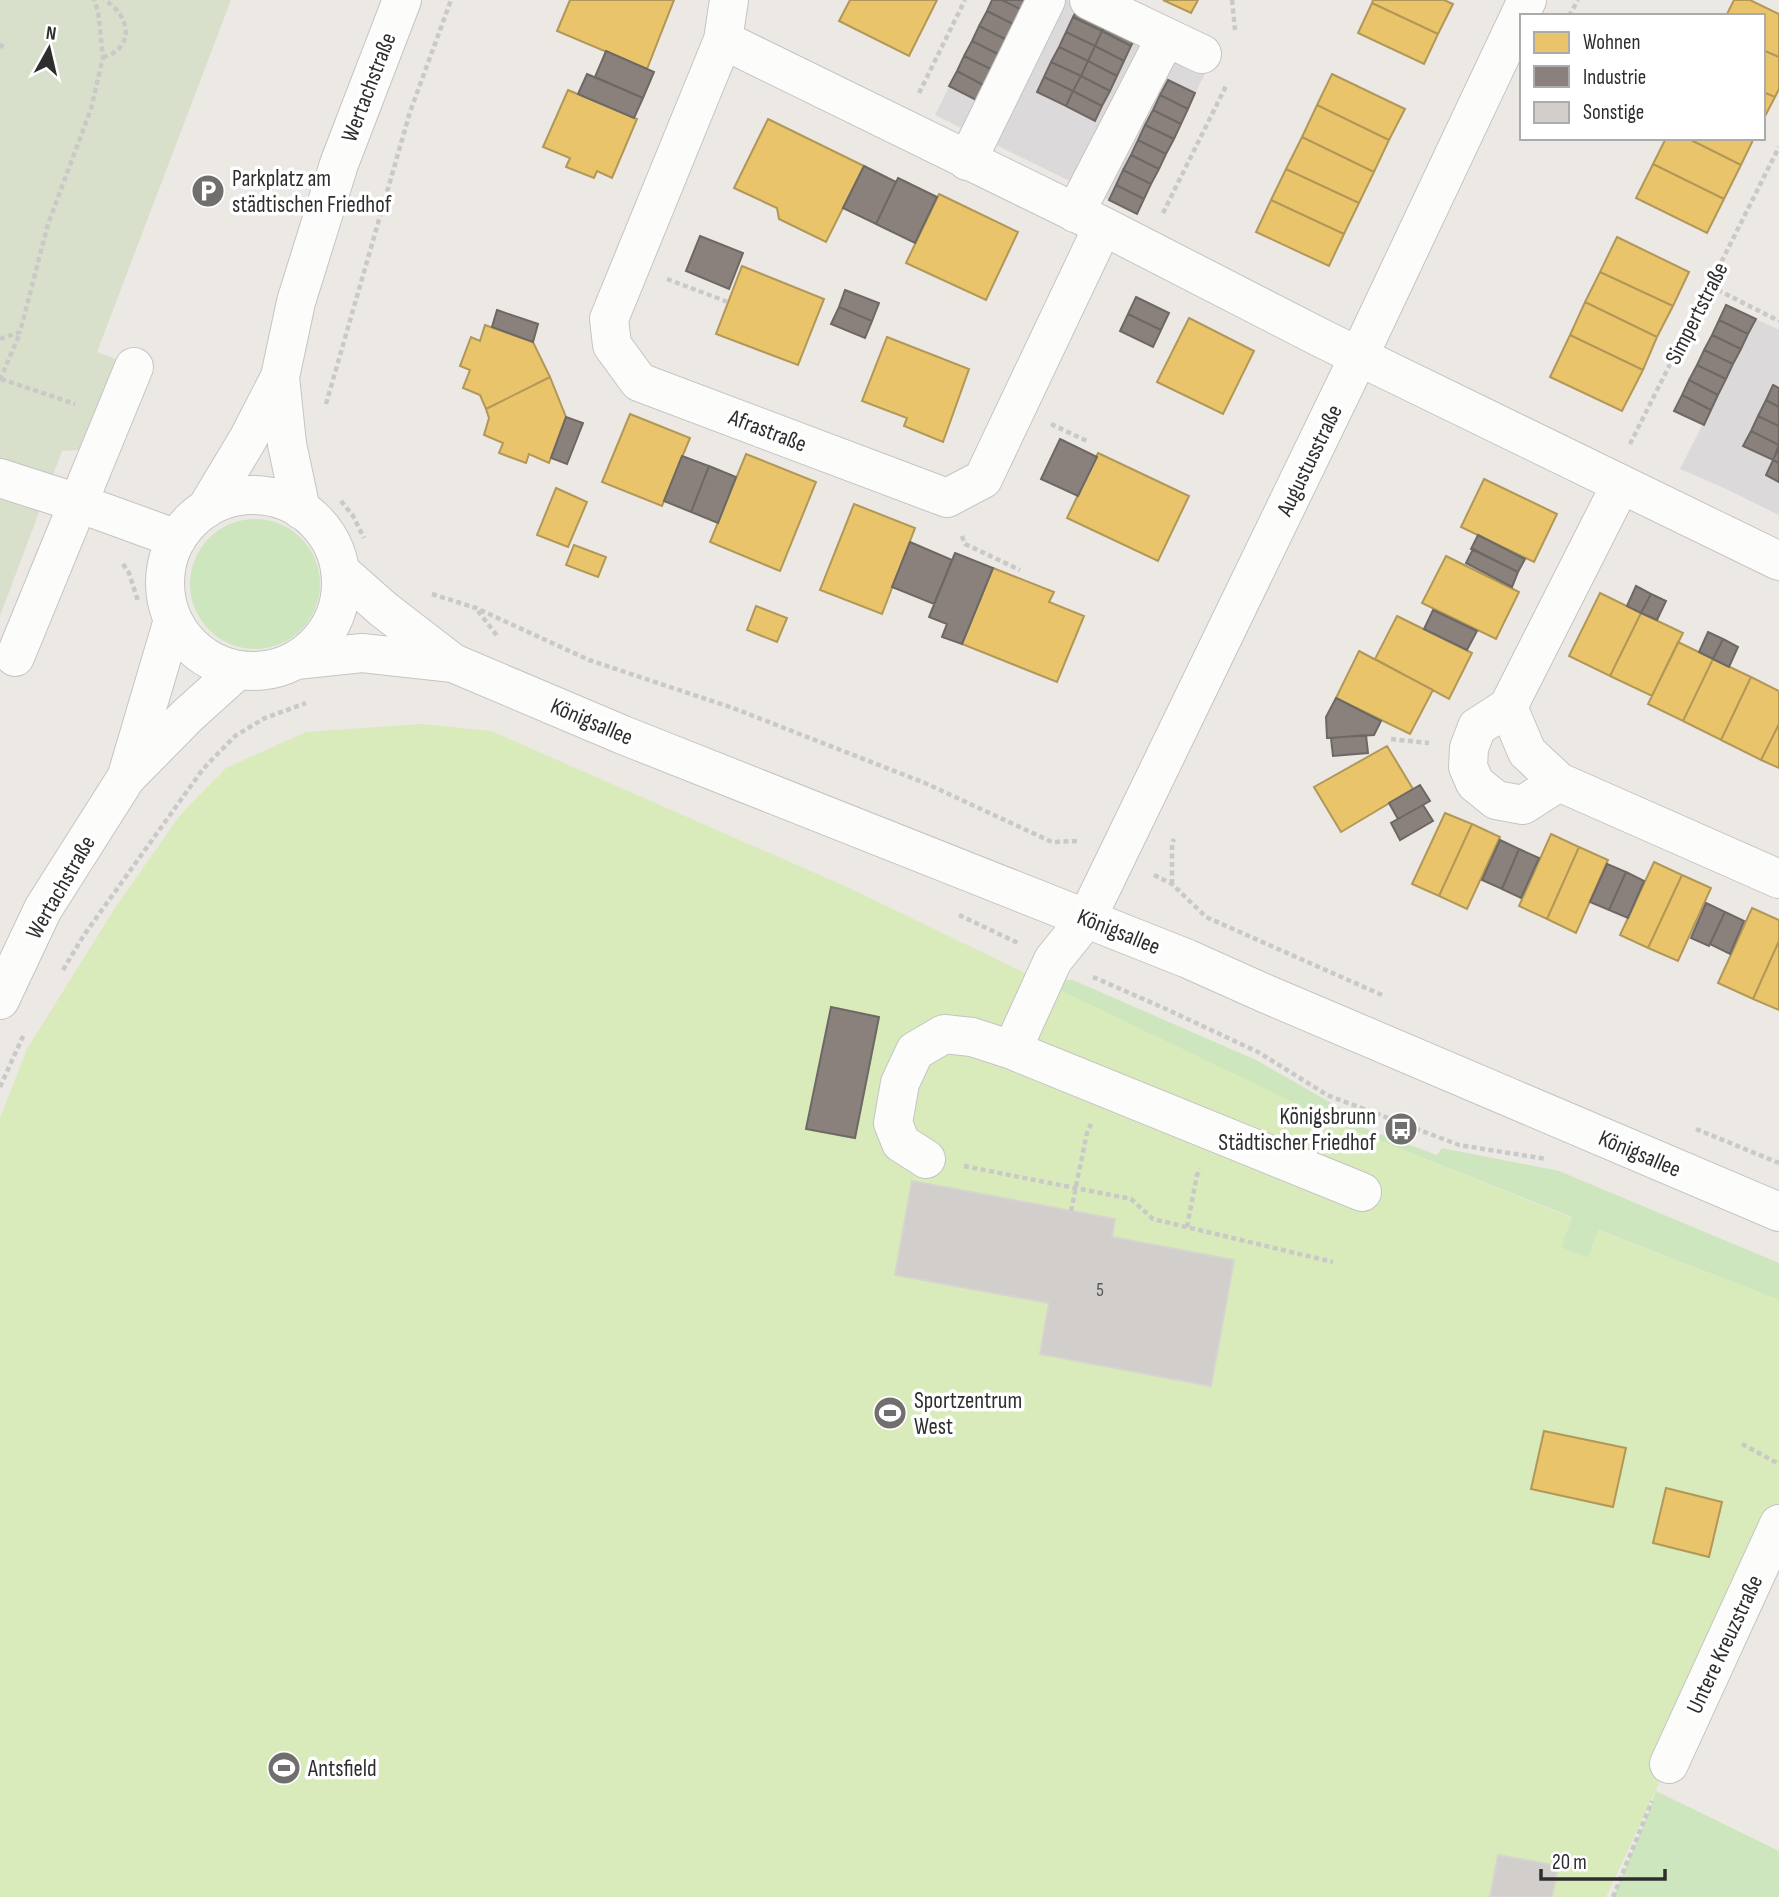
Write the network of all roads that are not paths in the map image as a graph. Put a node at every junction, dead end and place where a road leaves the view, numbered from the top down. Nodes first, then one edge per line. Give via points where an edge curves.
1 (402, 0) edge
2 (729, 0) edge
3 (1046, 0) edge
4 (1089, 0) edge
5 (1520, 15) edge
6 (1166, 37) junction
7 (723, 40) junction
8 (1223, 56) road end
9 (967, 161) junction
10 (1089, 220) junction
11 (1360, 356) junction
12 (134, 367) dead end
13 (280, 377) junction
14 (0, 478) edge
15 (1617, 482) junction
16 (78, 503) junction
17 (206, 509) junction
18 (301, 510) junction
19 (177, 539) junction
20 (353, 558) junction
21 (1779, 561) edge
22 (173, 620) junction
23 (15, 657) dead end
24 (296, 660) junction
25 (453, 663) junction
26 (238, 670) junction
27 (1508, 707) junction
28 (126, 778) junction
29 (1559, 782) junction
30 (1779, 879) edge
31 (1087, 918) junction
32 (0, 1000) edge
33 (1013, 1050) junction
34 (926, 1159) road end
35 (1362, 1192) dead end
36 (1779, 1212) edge
37 (1779, 1524) edge
38 (1669, 1764) road end

1 - 13 street, Wertachstraße via 339,164 296,302
2 - 7 street, Afrastraße
3 - 9 street
4 - 6 street
5 - 11 street, Augustusstraße
6 - 8 street
6 - 10 street, Afrastraße
7 - 9 street
7 - 10 street, Afrastraße via 609,319 612,345 639,382 947,498 983,479
9 - 10 street
10 - 11 street
11 - 15 street
11 - 31 street, Augustusstraße
12 - 16 street
13 - 17 street, Wertachstraße
13 - 18 street, Wertachstraße via 287,444
14 - 16 street
15 - 21 street
15 - 27 street
16 - 19 street
16 - 23 street
17 - 18 street via 232,498 260,496
17 - 19 street
18 - 20 street via 331,543
19 - 22 street via 165,579
20 - 24 street via 335,615 319,641
20 - 25 street, Königsallee via 383,609
22 - 26 street via 199,653
22 - 28 street, Wertachstraße
24 - 25 street, Königsallee via 362,653
24 - 26 street via 268,669
25 - 31 street, Königsallee
26 - 28 street, Wertachstraße
27 - 29 street via 1527,752
27 - 29 street via 1478,727 1473,737 1468,767 1475,783 1496,800 1523,806
28 - 32 street, Wertachstraße via 43,909
29 - 30 street
31 - 33 street, Augustusstraße via 1053,960
31 - 36 street, Königsallee
33 - 34 street via 944,1034 915,1051 900,1083 893,1124 901,1143
33 - 35 street
37 - 38 street, Untere Kreuzstraße

